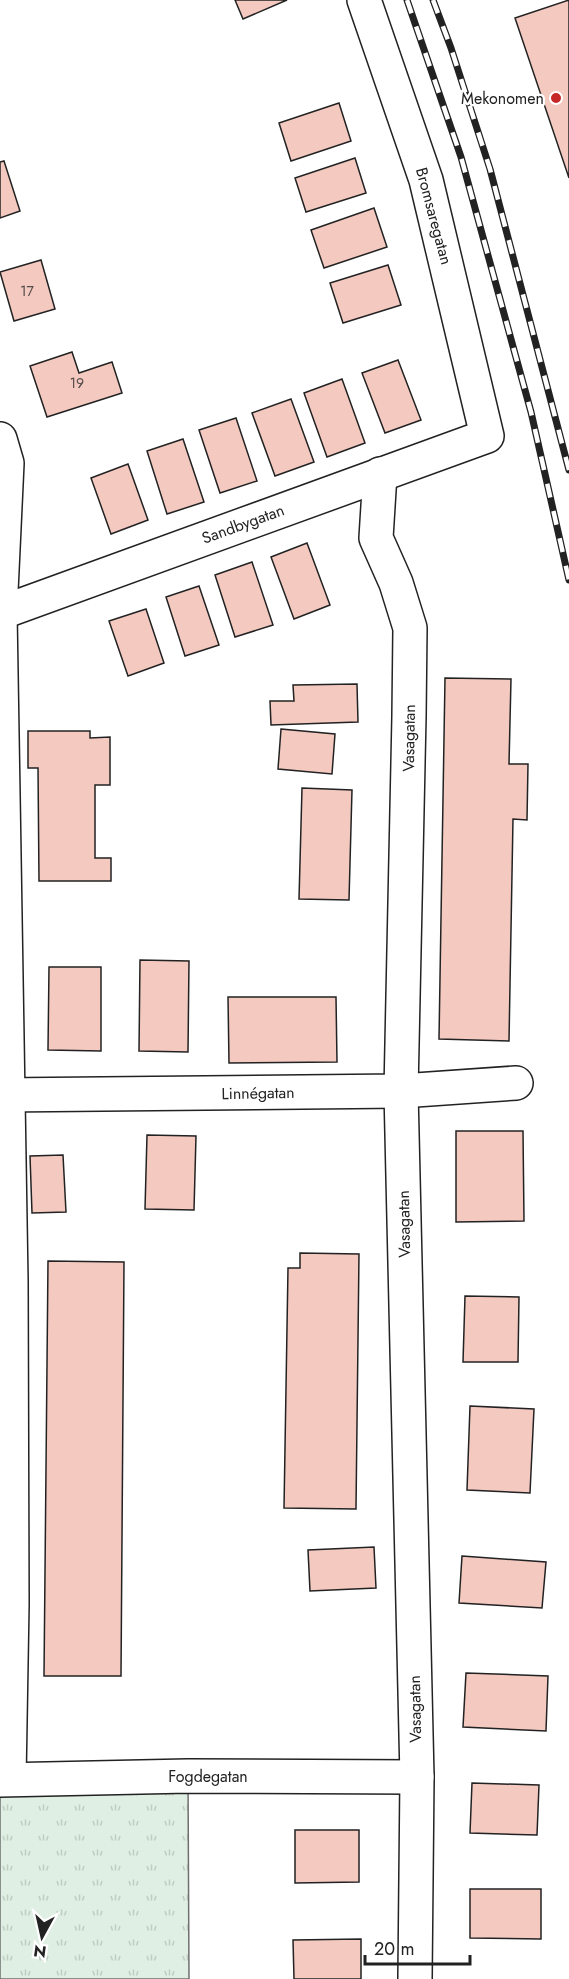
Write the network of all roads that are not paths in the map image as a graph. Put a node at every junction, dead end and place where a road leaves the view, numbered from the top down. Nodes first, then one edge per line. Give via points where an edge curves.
1 (364, 0) edge
2 (487, 436) joint
3 (0, 439) edge
4 (380, 474) junction
5 (0, 613) edge
6 (516, 1083) dead end
7 (400, 1091) junction
8 (5, 1094) edge
9 (417, 1777) junction
10 (4, 1779) edge
11 (415, 1979) edge

1 - 2 street, Bromsaregatan via 426,180
2 - 4 street, Sandbygatan
3 - 5 street via 7,463
4 - 5 street, Sandbygatan
4 - 7 street, Vasagatan via 376,538 410,628
5 - 8 street
6 - 7 street, Linnégatan
7 - 8 street, Linnégatan
7 - 9 street, Vasagatan
8 - 10 street via 12,1604
9 - 10 street, Fogdegatan
9 - 11 street, Vasagatan

